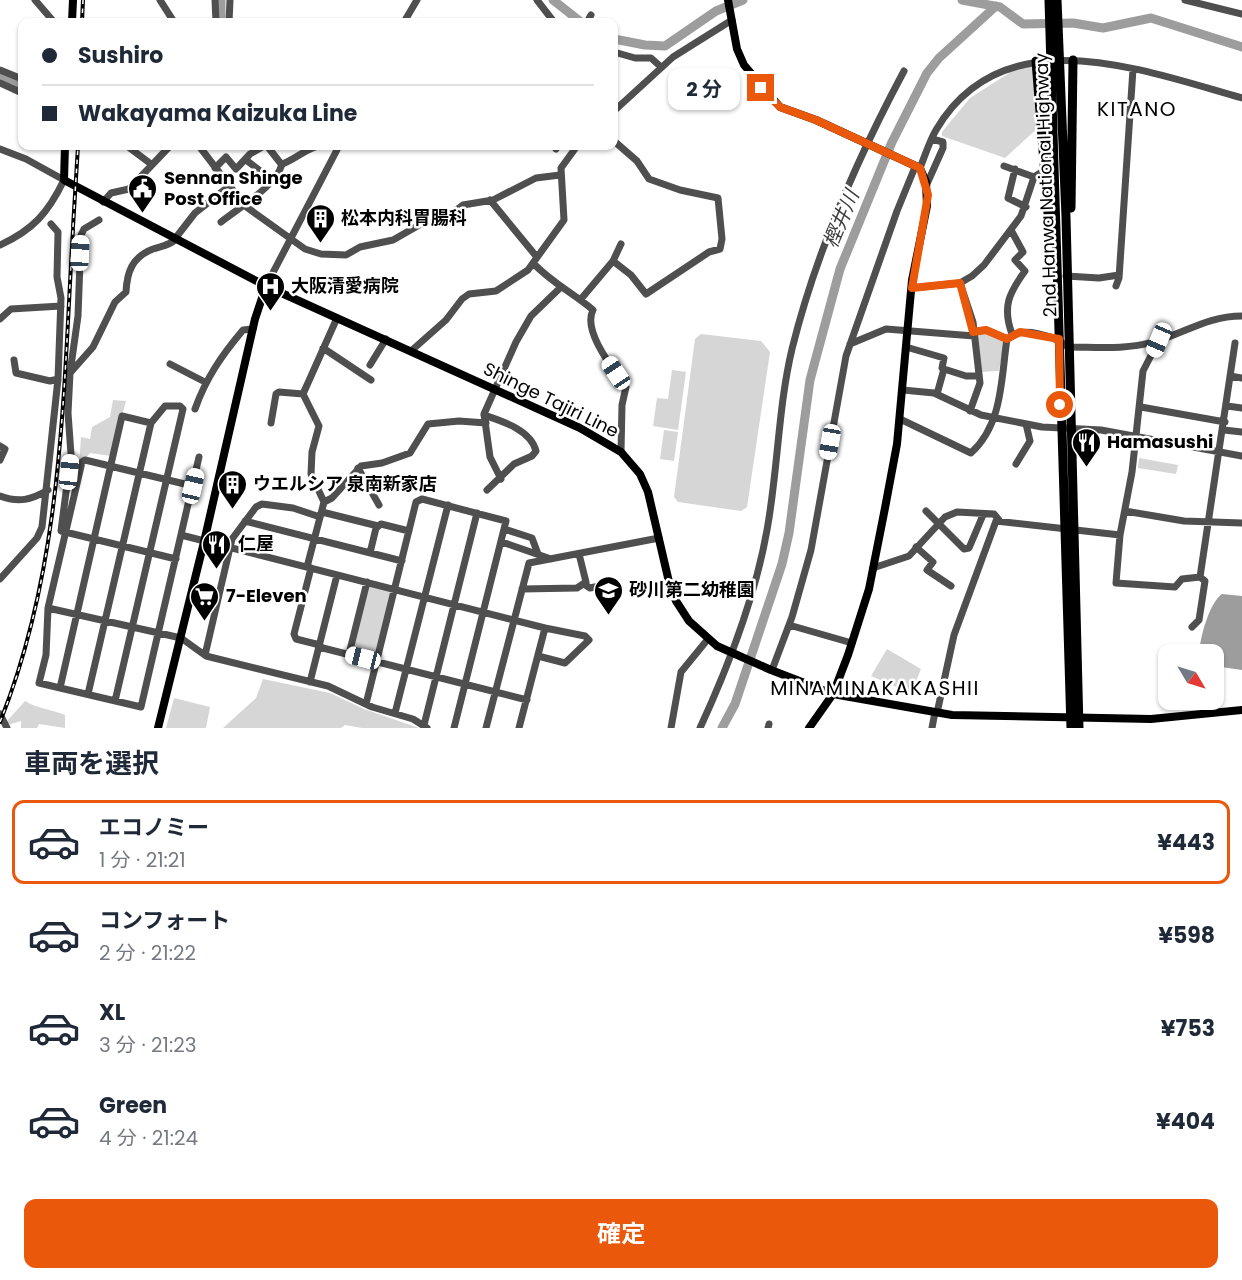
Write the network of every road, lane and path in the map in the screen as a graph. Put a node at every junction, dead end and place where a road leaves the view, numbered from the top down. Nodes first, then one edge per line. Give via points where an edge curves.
1 (35, 0) edge
2 (73, 0) edge
3 (160, 0) edge
4 (215, 0) edge
5 (230, 0) edge
6 (417, 0) edge
7 (537, 0) edge
8 (728, 0) edge
9 (1049, 0) edge
10 (1057, 0) edge
11 (1185, 0) edge
12 (1242, 14) edge
13 (591, 15) dead end
14 (51, 18) edge
15 (72, 18) edge
16 (171, 18) edge
17 (216, 18) edge
18 (229, 18) edge
19 (406, 18) edge
20 (551, 18) edge
21 (589, 18) edge
22 (731, 19) junction
23 (618, 53) edge
24 (1072, 60) junction
25 (1036, 61) junction
26 (661, 67) junction
27 (1133, 69) junction
28 (0, 70) edge
29 (904, 71) dead end
30 (1055, 73) junction
31 (18, 77) edge
32 (0, 83) edge
33 (18, 91) edge
34 (1242, 98) edge
35 (618, 107) edge
36 (932, 139) junction
37 (618, 144) edge
38 (867, 144) junction
39 (0, 149) edge
40 (65, 150) edge
41 (133, 150) edge
42 (166, 150) edge
43 (201, 150) edge
44 (260, 150) edge
45 (269, 150) edge
46 (309, 150) edge
47 (337, 150) edge
48 (574, 150) edge
49 (246, 160) junction
50 (152, 164) junction
51 (282, 165) junction
52 (1004, 166) dead end
53 (918, 167) junction
54 (215, 168) junction
55 (1015, 169) junction
56 (1045, 170) junction
57 (561, 175) junction
58 (1034, 177) junction
59 (64, 180) junction
60 (272, 180) junction
61 (926, 186) junction
62 (228, 187) junction
63 (490, 200) junction
64 (103, 202) junction
65 (245, 206) junction
66 (1026, 207) junction
67 (99, 220) dead end
68 (221, 222) dead end
69 (51, 224) dead end
70 (1011, 230) junction
71 (291, 237) junction
72 (175, 240) junction
73 (621, 244) dead end
74 (0, 245) edge
75 (535, 260) junction
76 (613, 261) junction
77 (1119, 275) junction
78 (1066, 278) junction
79 (960, 283) junction
80 (266, 286) junction
81 (1116, 286) dead end
82 (560, 288) junction
83 (912, 288) junction
84 (1058, 289) junction
85 (581, 300) junction
86 (61, 306) junction
87 (1242, 316) edge
88 (338, 318) junction
89 (0, 319) edge
90 (253, 329) junction
91 (907, 333) junction
92 (974, 334) junction
93 (1010, 336) junction
94 (386, 339) junction
95 (1059, 339) junction
96 (1159, 340) junction
97 (850, 344) junction
98 (1237, 346) edge
99 (906, 347) junction
100 (1068, 347) junction
101 (323, 348) junction
102 (411, 351) junction
103 (14, 360) dead end
104 (170, 364) dead end
105 (370, 365) dead end
106 (944, 369) junction
107 (70, 374) junction
108 (979, 376) junction
109 (1230, 376) junction
110 (1242, 378) edge
111 (58, 379) junction
112 (371, 380) dead end
113 (205, 382) junction
114 (494, 389) junction
115 (903, 390) junction
116 (303, 394) junction
117 (937, 394) junction
118 (1227, 406) junction
119 (1140, 407) junction
120 (1242, 408) edge
121 (195, 409) dead end
122 (970, 411) junction
123 (996, 417) junction
124 (485, 419) junction
125 (900, 419) junction
126 (151, 423) junction
127 (271, 423) dead end
128 (1026, 424) junction
129 (1224, 426) junction
130 (1061, 427) junction
131 (1071, 429) junction
132 (1242, 432) edge
133 (1136, 438) junction
134 (0, 446) edge
135 (621, 452) junction
136 (1221, 453) junction
137 (1242, 456) edge
138 (200, 457) dead end
139 (0, 459) edge
140 (1016, 464) dead end
141 (111, 466) junction
142 (358, 468) junction
143 (139, 473) junction
144 (166, 479) junction
145 (501, 479) junction
146 (193, 486) junction
147 (48, 490) junction
148 (487, 490) dead end
149 (0, 496) edge
150 (324, 502) junction
151 (380, 505) dead end
152 (448, 505) junction
153 (926, 511) dead end
154 (1125, 511) junction
155 (477, 513) junction
156 (321, 514) junction
157 (983, 515) junction
158 (999, 520) junction
159 (245, 521) junction
160 (938, 523) junction
161 (1209, 523) junction
162 (1242, 523) edge
163 (378, 526) junction
164 (504, 529) junction
165 (1068, 529) junction
166 (409, 531) junction
167 (66, 532) junction
168 (181, 535) junction
169 (1120, 535) junction
170 (659, 538) junction
171 (94, 539) junction
172 (315, 539) junction
173 (204, 542) junction
174 (502, 542) junction
175 (122, 546) junction
176 (231, 548) junction
177 (916, 548) junction
178 (149, 552) junction
179 (370, 552) junction
180 (534, 553) junction
181 (579, 554) junction
182 (176, 559) junction
183 (553, 560) junction
184 (402, 561) junction
185 (529, 563) junction
186 (309, 568) junction
187 (873, 568) junction
188 (337, 575) junction
189 (1200, 577) junction
190 (0, 579) edge
191 (366, 582) junction
192 (584, 584) junction
193 (604, 585) dead end
194 (951, 586) dead end
195 (395, 589) junction
196 (522, 589) junction
197 (424, 597) junction
198 (454, 605) junction
199 (48, 608) junction
200 (483, 612) junction
201 (77, 614) junction
202 (514, 619) junction
203 (105, 621) junction
204 (789, 625) junction
205 (132, 627) junction
206 (1192, 627) dead end
207 (545, 628) junction
208 (159, 633) junction
209 (181, 638) junction
210 (708, 639) junction
211 (852, 643) junction
212 (319, 646) junction
213 (731, 653) junction
214 (349, 654) junction
215 (205, 655) junction
216 (538, 656) junction
217 (377, 662) junction
218 (406, 669) junction
219 (772, 670) junction
220 (435, 676) junction
221 (310, 682) junction
222 (465, 684) junction
223 (60, 688) junction
224 (496, 692) junction
225 (88, 694) junction
226 (832, 694) junction
227 (115, 700) junction
228 (527, 700) junction
229 (366, 704) junction
230 (1242, 710) edge
231 (936, 712) junction
232 (395, 713) junction
233 (0, 714) edge
234 (1075, 723) edge
235 (426, 727) edge
236 (7, 728) edge
237 (158, 728) edge
238 (454, 728) edge
239 (486, 728) edge
240 (519, 728) edge
241 (670, 728) edge
242 (700, 728) edge
243 (809, 728) edge
244 (932, 728) edge

1 - 14 street
2 - 15 main road
3 - 16 street
4 - 17 street
5 - 18 street
6 - 19 street
7 - 20 street
8 - 22 main road
9 - 30 highway, 2nd Hanwa National Highway
10 - 30 highway, 2nd Hanwa National Highway
11 - 12 street
13 - 21 street
22 - 26 street
22 - 38 main road via 744,65 780,107
23 - 26 street via 651,58
24 - 25 street
24 - 27 street
24 - 78 highway via 1071,266
25 - 36 street via 1007,69 973,87 950,111
25 - 56 highway via 1045,115
26 - 35 street
27 - 34 street
27 - 77 street
28 - 31 street
29 - 38 street
30 - 78 highway, 2nd Hanwa National Highway via 1066,217
30 - 84 highway, 2nd Hanwa National Highway
32 - 33 street
36 - 53 street
36 - 61 street via 943,142 943,148
37 - 76 street via 637,161 649,179 718,198 722,239 720,249 709,252 646,294
38 - 53 main road
38 - 213 street via 804,304 783,399 767,532
39 - 59 street
40 - 59 main road
41 - 50 street
42 - 50 street
43 - 54 street
44 - 49 street
45 - 51 street
46 - 51 street
47 - 71 street
48 - 57 street
49 - 54 street via 236,169 226,157
49 - 60 street
50 - 64 street via 129,189 111,193
51 - 60 street via 280,174
52 - 55 street
53 - 61 main road
53 - 97 street via 897,210
54 - 62 street
55 - 58 street
55 - 66 street via 1008,198
56 - 58 street
56 - 84 highway via 1053,271
57 - 63 street via 536,178
57 - 75 street via 564,220
58 - 66 street
59 - 64 main road, Shinge Tajiri Line
59 - 74 street via 35,224
60 - 65 street
61 - 83 main road via 925,219
62 - 65 street
62 - 72 street via 195,213
63 - 71 street via 463,205 446,218 346,255 313,252
63 - 75 street
64 - 72 main road, Shinge Tajiri Line
65 - 68 street
65 - 71 street
66 - 70 street
67 - 107 street via 81,234 78,316
69 - 86 street via 58,232
70 - 79 street via 984,265
70 - 93 street via 1023,252 1015,260 1025,271 1008,300
71 - 80 street
72 - 80 main road, Shinge Tajiri Line
72 - 107 street via 143,255 131,266 126,273 126,292 115,302 93,347
73 - 76 street
75 - 82 street
75 - 102 street via 528,270 496,291 462,299 446,320
76 - 85 street
77 - 78 street
77 - 81 street
78 - 100 highway, 2nd Hanwa National Highway
79 - 83 street
79 - 92 street
80 - 88 main road, Shinge Tajiri Line
80 - 90 main road
82 - 85 street
82 - 114 street via 531,316
83 - 91 main road
84 - 95 highway, 2nd Hanwa National Highway
85 - 135 street via 593,310 589,321 597,344 626,387
86 - 89 street via 11,309
86 - 111 street
87 - 96 street via 1213,320
88 - 94 main road, Shinge Tajiri Line
88 - 101 street
90 - 113 street via 243,330
90 - 173 main road
91 - 92 street
91 - 97 street via 886,329
91 - 99 main road
92 - 93 street via 986,330
92 - 108 street
93 - 95 street via 1020,332
93 - 123 street
94 - 102 main road, Shinge Tajiri Line
94 - 105 street
95 - 100 street
95 - 130 highway, 2nd Hanwa National Highway
96 - 100 street via 1127,346
96 - 119 street via 1143,371
97 - 204 street via 816,528
98 - 109 street
99 - 106 street via 944,358
99 - 115 main road
100 - 131 highway, 2nd Hanwa National Highway
101 - 112 street
101 - 116 street
102 - 114 main road, Shinge Tajiri Line
103 - 111 street via 16,373 50,381
104 - 113 street
106 - 108 street
106 - 117 street
107 - 167 street via 71,454 61,531
108 - 122 street via 979,391
109 - 110 street
109 - 118 street
111 - 147 street
113 - 121 street
114 - 124 street
114 - 135 main road, Shinge Tajiri Line via 580,428
115 - 117 street
115 - 125 main road
116 - 127 street via 276,394
116 - 150 street via 319,426 311,474
117 - 122 street
118 - 120 street
118 - 129 street
119 - 129 street
119 - 133 street
122 - 123 street
123 - 125 street via 981,444 968,453
123 - 128 street
124 - 142 street via 428,424 410,453
124 - 145 street via 490,457
124 - 145 street via 516,429 535,447 535,453 514,464
125 - 187 main road
126 - 141 street via 122,416
126 - 143 street
126 - 144 street via 168,404 183,408
128 - 130 street
128 - 140 street via 1030,441
129 - 132 street
129 - 136 street
130 - 131 street
130 - 165 highway, 2nd Hanwa National Highway
131 - 133 street via 1101,430
131 - 165 highway, 2nd Hanwa National Highway
133 - 136 street
133 - 154 street
134 - 139 street via 5,449
135 - 170 main road, Shinge Tajiri Line via 645,484
136 - 137 street
136 - 161 street
138 - 146 street
141 - 143 street
141 - 167 street via 82,462
141 - 171 street
142 - 150 street
142 - 151 street
143 - 144 street
143 - 175 street
144 - 146 street
144 - 178 street
145 - 148 street
146 - 168 street
147 - 149 street via 21,501
147 - 190 street via 40,532
150 - 156 street
152 - 155 street
152 - 166 street via 422,499 416,502
152 - 197 street
153 - 160 street
154 - 161 street
154 - 169 street
155 - 164 street via 506,521
155 - 198 street
156 - 159 street via 262,504
156 - 163 street
156 - 172 street
157 - 158 street via 994,514
157 - 160 street via 957,512
157 - 160 street via 969,548 964,549
158 - 165 street
158 - 231 street via 954,635
159 - 172 street
159 - 176 street
160 - 177 street
161 - 162 street
161 - 189 street
163 - 166 street
163 - 179 street
164 - 174 street
164 - 180 street via 532,538
165 - 169 street
165 - 234 highway, 2nd Hanwa National Highway
166 - 184 street
167 - 171 street
167 - 199 street
168 - 173 street
168 - 182 street
169 - 189 street via 1116,583 1175,587 1182,579
170 - 181 street
170 - 210 main road, Shinge Tajiri Line via 676,601
171 - 175 street
171 - 201 street
172 - 179 street
172 - 186 street
173 - 176 street
173 - 209 main road
174 - 180 street
174 - 200 street
175 - 178 street
175 - 203 street
176 - 186 street
176 - 215 street
177 - 187 street via 904,558
177 - 194 street via 933,562 927,570
178 - 182 street
178 - 205 street
179 - 184 street
180 - 183 street
180 - 185 street
181 - 183 street
181 - 192 street
182 - 208 street
183 - 185 street
184 - 195 street
185 - 196 street
186 - 188 street
186 - 212 street via 294,634 296,639
187 - 211 main road
188 - 191 street
188 - 212 street
189 - 206 street via 1205,581 1199,620
191 - 195 street
191 - 214 street
192 - 193 street via 590,588
192 - 196 street via 577,588
195 - 197 street
195 - 217 street
196 - 202 street
197 - 198 street
197 - 218 street
198 - 200 street
198 - 220 street
199 - 201 street
199 - 223 street via 46,655 39,683
200 - 202 street
200 - 222 street
201 - 203 street
201 - 223 street
202 - 207 street
202 - 224 street
203 - 205 street
203 - 225 street
204 - 211 street
204 - 219 street
205 - 208 street
205 - 227 street
207 - 216 street
207 - 216 street via 589,640 565,663
208 - 209 street
208 - 227 street via 141,707
209 - 215 street
209 - 237 main road
210 - 213 main road, Shinge Tajiri Line
210 - 241 street via 678,680
211 - 226 main road
212 - 214 street
212 - 221 street
213 - 219 main road, Shinge Tajiri Line
213 - 242 street
214 - 217 street
215 - 221 street
216 - 228 street
217 - 218 street
217 - 229 street
218 - 220 street
218 - 232 street
219 - 226 main road, Shinge Tajiri Line
220 - 222 street
220 - 235 street
221 - 229 street
222 - 224 street
222 - 238 street
223 - 225 street
224 - 228 street
224 - 239 street
225 - 227 street
226 - 231 main road, Shinge Tajiri Line
226 - 243 main road
228 - 240 street
229 - 232 street
230 - 234 main road, Shinge Tajiri Line
231 - 234 main road, Shinge Tajiri Line
231 - 244 street
232 - 235 street
233 - 236 street

